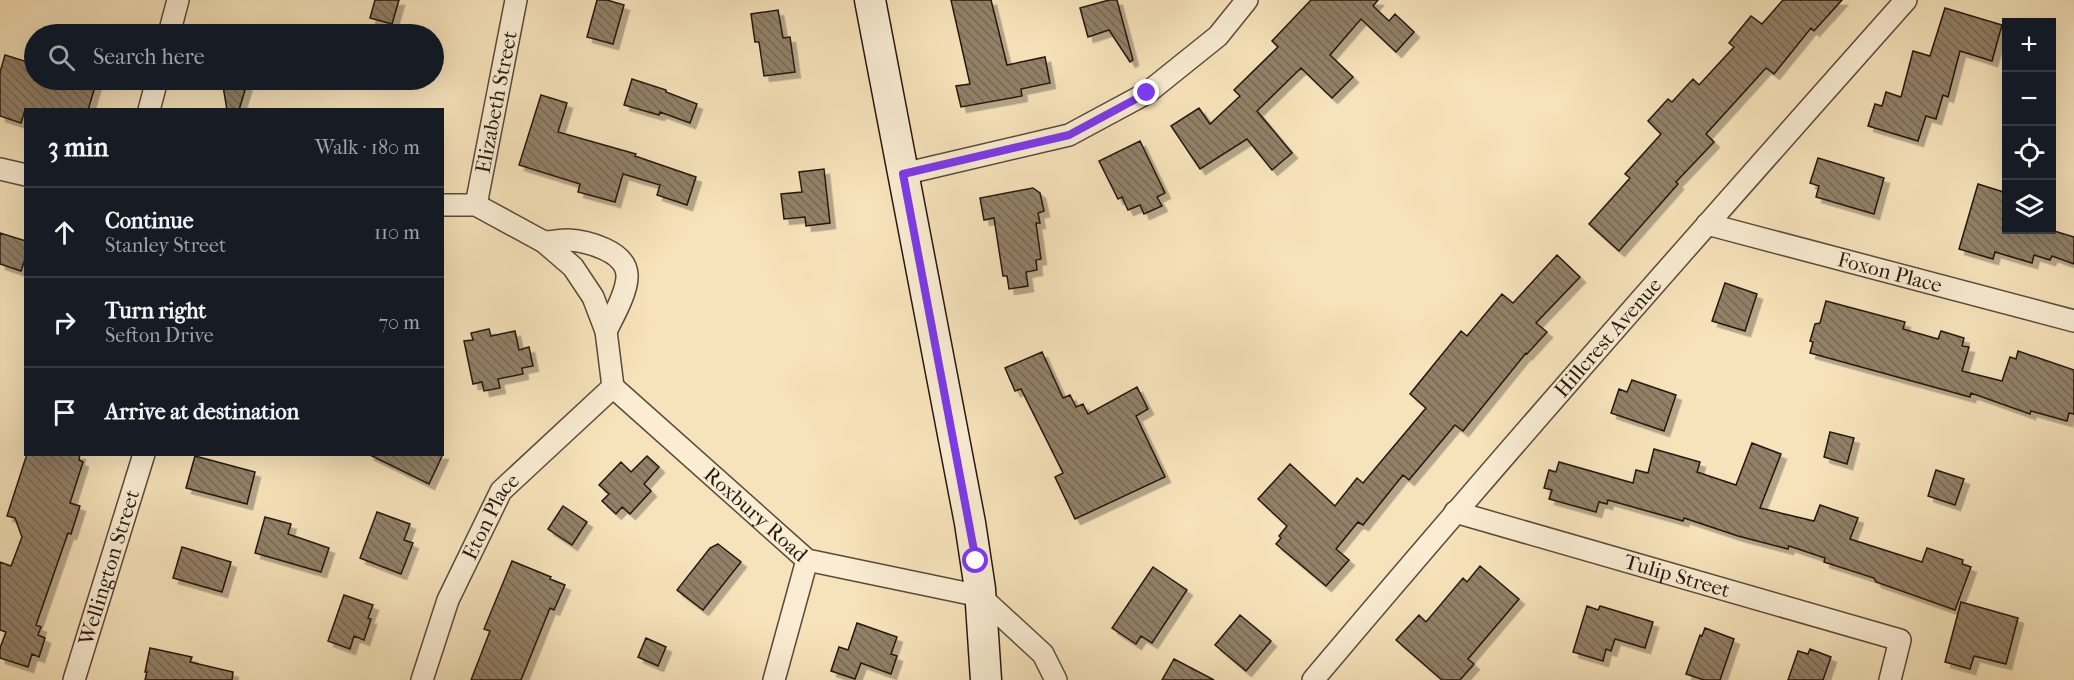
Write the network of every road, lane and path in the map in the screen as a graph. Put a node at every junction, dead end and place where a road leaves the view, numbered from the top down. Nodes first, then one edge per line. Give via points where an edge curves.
1 (178, 0) edge
2 (516, 0) edge
3 (870, 0) edge
4 (1247, 0) edge
5 (1906, 0) edge
6 (172, 24) edge
7 (154, 90) edge
8 (150, 108) edge
9 (0, 169) edge
10 (903, 174) junction
11 (24, 175) edge
12 (444, 205) edge
13 (477, 205) junction
14 (1707, 224) junction
15 (544, 242) junction
16 (2074, 321) edge
17 (606, 331) junction
18 (612, 387) junction
19 (143, 456) edge
20 (1455, 512) junction
21 (807, 560) junction
22 (980, 596) junction
23 (74, 680) edge
24 (422, 680) edge
25 (774, 680) edge
26 (986, 680) edge
27 (1056, 680) edge
28 (1313, 680) edge
29 (1890, 680) edge

1 - 6 street
2 - 13 street, Elizabeth Street
3 - 10 main road
4 - 10 street via 1218,36 1147,93 1069,135
5 - 14 street, Hillcrest Avenue
7 - 8 street
9 - 11 street
10 - 22 main road via 970,523
12 - 13 street
13 - 15 street
14 - 16 street, Foxon Place
14 - 20 street, Hillcrest Avenue
15 - 17 street via 573,267 593,297
15 - 17 street via 569,240 600,248 622,260 627,277
17 - 18 street
18 - 21 street, Roxbury Road
18 - 24 street, Eton Place via 501,491 448,600
19 - 23 street, Wellington Street
20 - 28 street, Hillcrest Avenue
20 - 29 street, Tulip Street via 1900,640
21 - 22 street, Roxbury Road
21 - 25 street
22 - 26 main road
22 - 27 street via 1042,654

